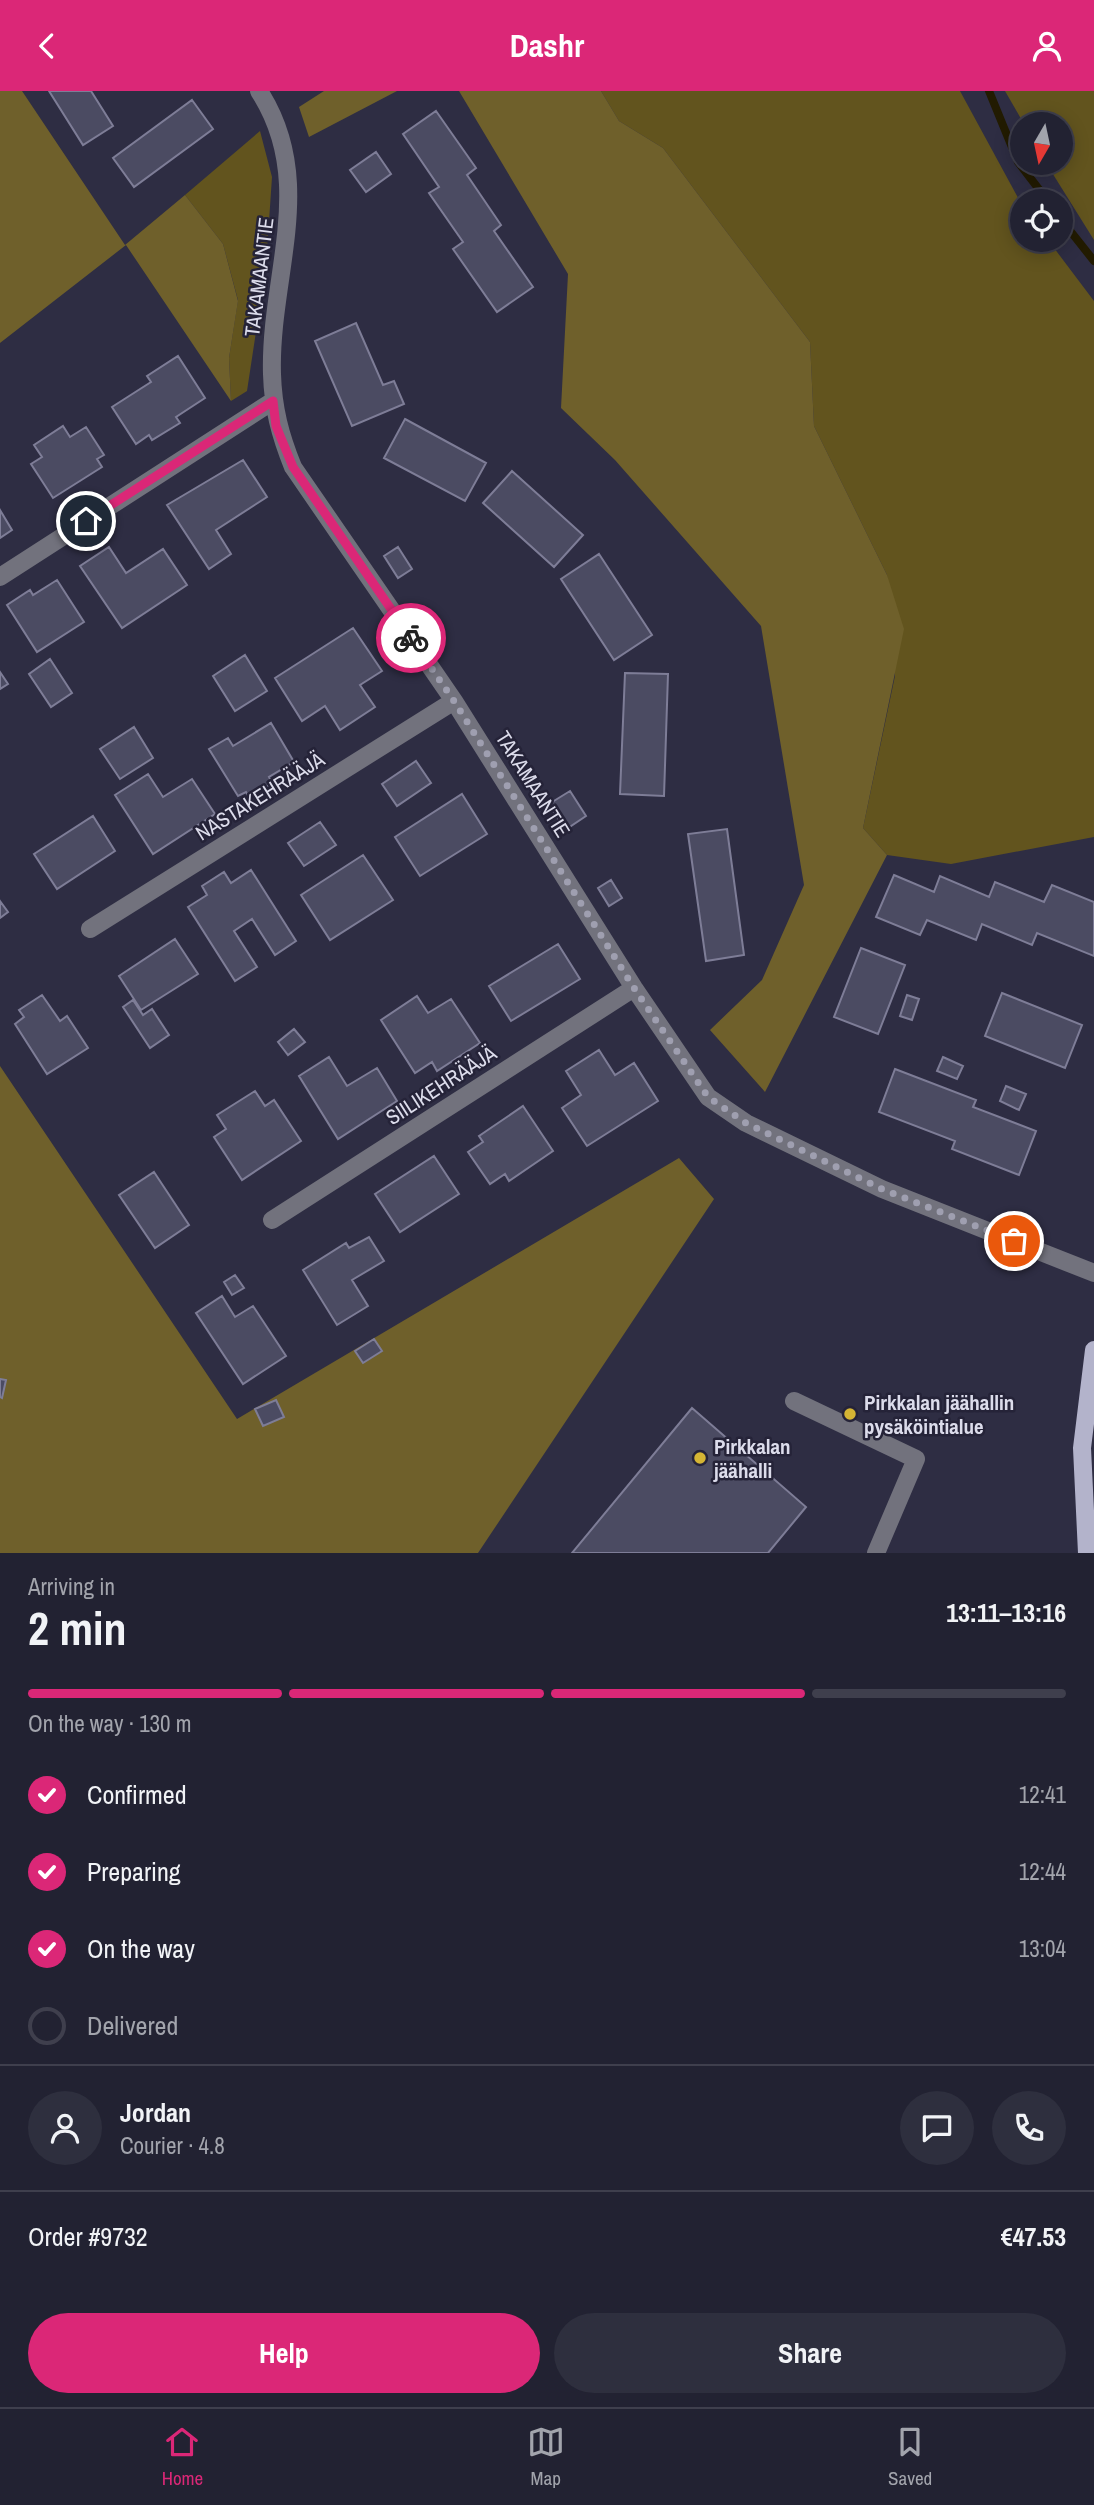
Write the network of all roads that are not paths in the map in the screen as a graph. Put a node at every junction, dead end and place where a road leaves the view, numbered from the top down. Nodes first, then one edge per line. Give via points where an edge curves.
1 (259, 91) edge
2 (273, 401) junction
3 (0, 577) edge
4 (454, 701) junction
5 (90, 929) dead end
6 (634, 988) junction
7 (272, 1220) dead end
8 (1094, 1273) edge
9 (1094, 1350) edge
10 (794, 1401) dead end
11 (876, 1553) edge
12 (1087, 1553) edge

1 - 2 street, TAKAMAANTIE via 276,117 290,209 276,316
2 - 3 street
2 - 4 street, TAKAMAANTIE via 276,426 293,467
4 - 5 street, NASTAKEHRÄÄJÄ
4 - 6 street, TAKAMAANTIE
6 - 7 street, SIILIKEHRÄÄJÄ
6 - 8 street, TAKAMAANTIE via 708,1097 746,1123 882,1189
9 - 12 main road via 1082,1448
10 - 11 street via 916,1459

